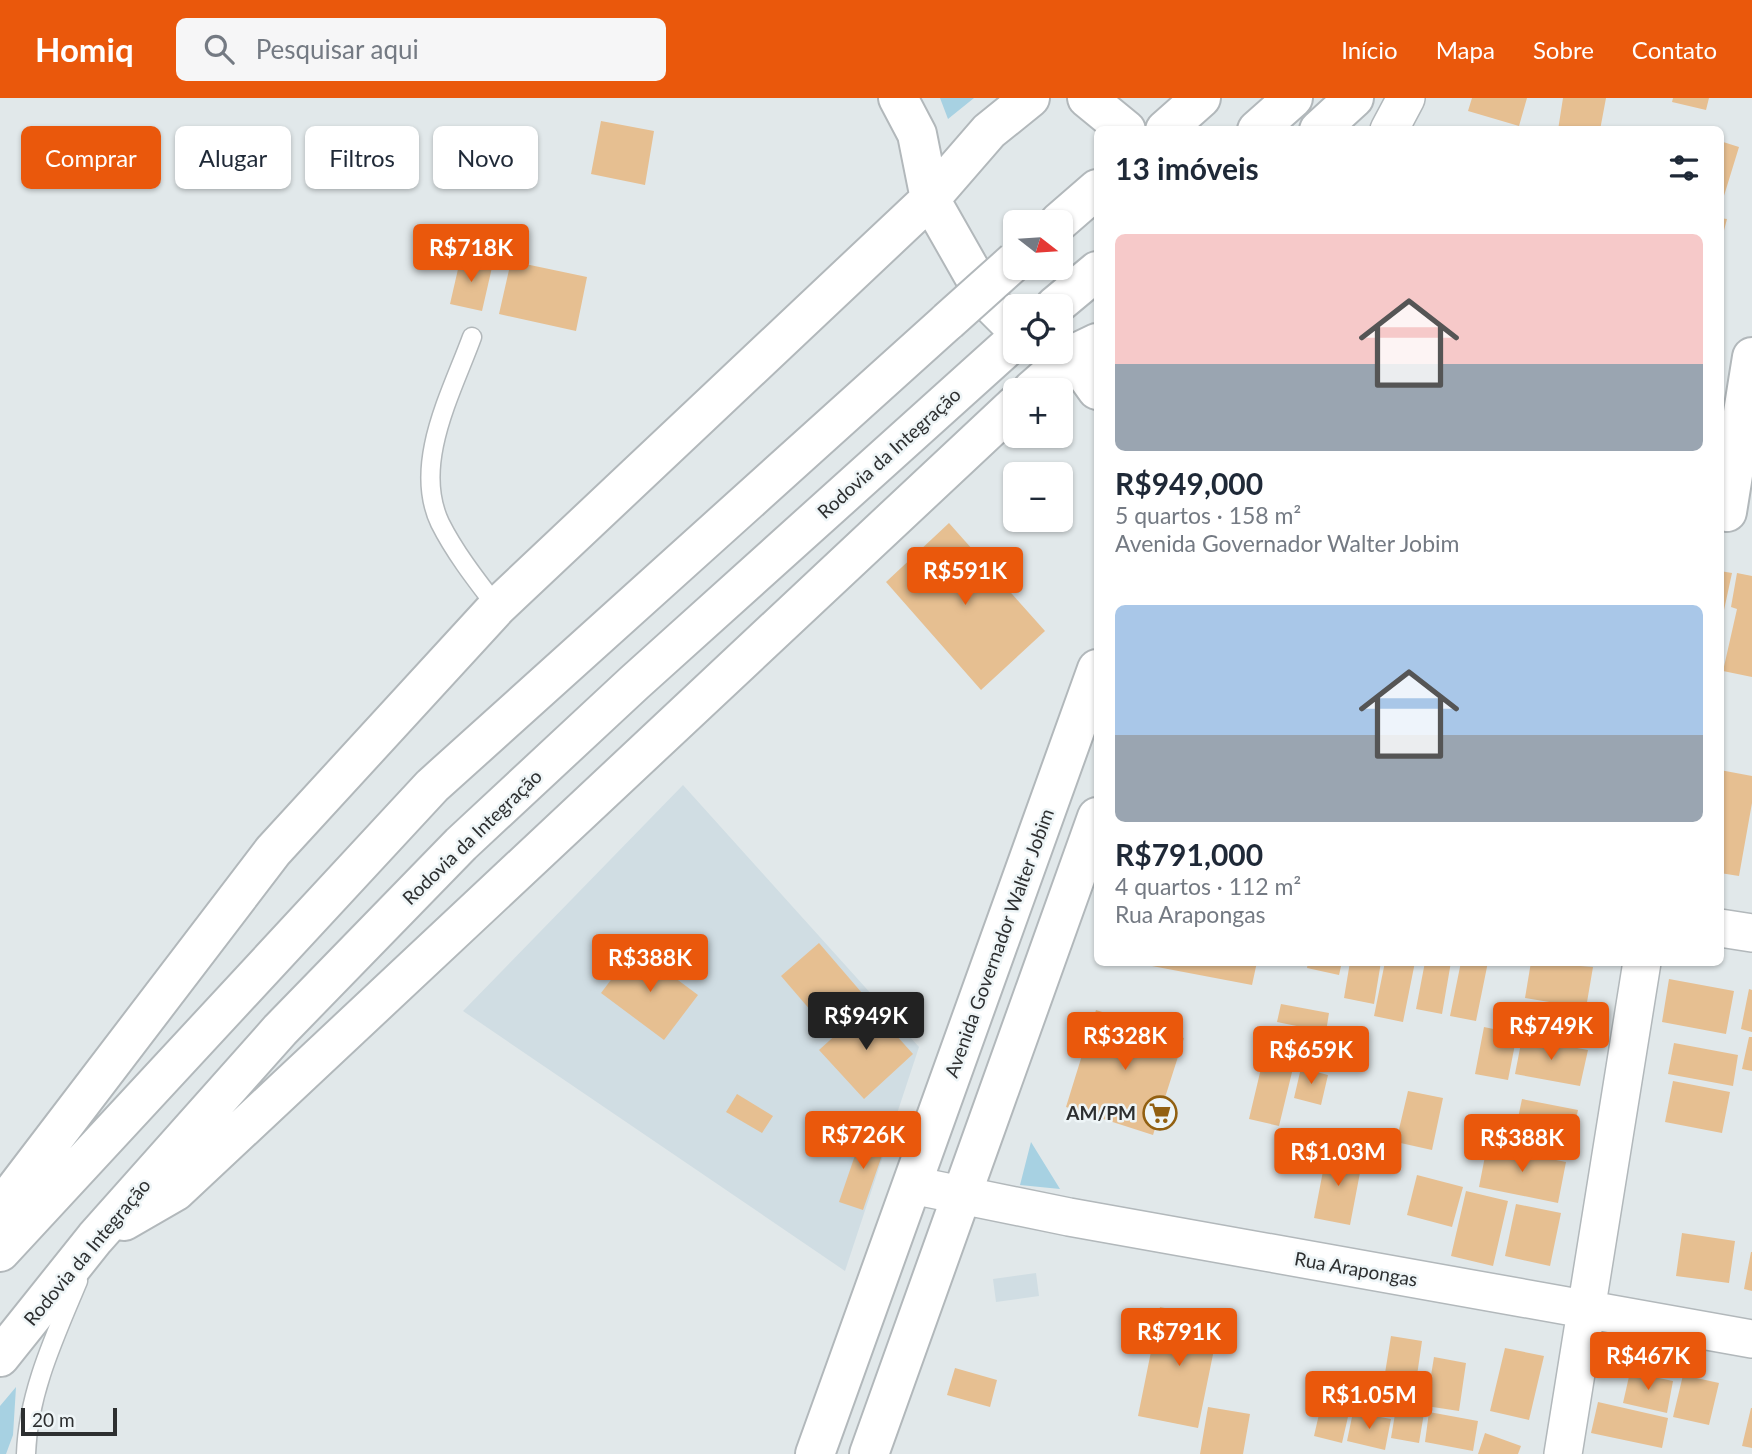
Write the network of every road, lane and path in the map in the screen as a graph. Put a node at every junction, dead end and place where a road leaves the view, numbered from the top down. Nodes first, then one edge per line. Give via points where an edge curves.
1 (898, 98) edge
2 (1030, 98) edge
3 (1087, 98) edge
4 (1293, 98) edge
5 (1354, 98) edge
6 (1406, 98) edge
7 (1121, 126) edge
8 (1262, 126) edge
9 (1323, 126) edge
10 (1391, 126) edge
11 (1094, 192) edge
12 (930, 199) junction
13 (1073, 210) edge
14 (1003, 272) edge
15 (1094, 274) edge
16 (1069, 294) edge
17 (1003, 316) edge
18 (472, 337) dead end
19 (1077, 350) edge
20 (1003, 351) edge
21 (1752, 357) edge
22 (1046, 378) edge
23 (1094, 384) edge
24 (1003, 416) edge
25 (1733, 513) edge
26 (497, 607) junction
27 (1094, 678) edge
28 (1094, 829) edge
29 (1724, 929) edge
30 (1752, 933) edge
31 (1641, 966) edge
32 (912, 1185) junction
33 (961, 1197) junction
34 (0, 1209) edge
35 (94, 1238) junction
36 (0, 1252) edge
37 (1585, 1309) junction
38 (1752, 1339) edge
39 (0, 1357) edge
40 (26, 1454) edge
41 (815, 1454) edge
42 (869, 1454) edge
43 (1563, 1454) edge

1 - 12 main road via 917,134
2 - 12 main road via 989,131
3 - 7 main road
4 - 8 main road
5 - 9 main road
6 - 10 street
11 - 13 main road
12 - 17 main road via 988,301
12 - 26 main road
14 - 36 main road, bridge via 432,786
15 - 16 main road
18 - 26 lane via 436,437 432,489 440,522
19 - 22 main road
19 - 23 main road
20 - 35 main road, Rodovia da Integração via 461,844 280,1030
21 - 25 main road
24 - 35 main road via 176,1191
26 - 34 main road via 273,851
27 - 32 main road, Avenida Governador Walter Jobim
28 - 33 main road
29 - 30 street
31 - 37 street
32 - 33 street, Rua Arapongas
32 - 41 main road, Avenida Governador Walter Jobim
33 - 37 street, Rua Arapongas
33 - 42 main road
35 - 39 main road, Rodovia da Integração
35 - 40 lane via 42,1369
37 - 38 street, Rua Arapongas
37 - 43 street

